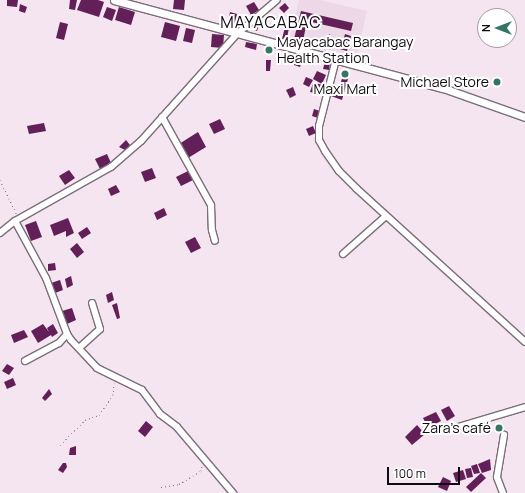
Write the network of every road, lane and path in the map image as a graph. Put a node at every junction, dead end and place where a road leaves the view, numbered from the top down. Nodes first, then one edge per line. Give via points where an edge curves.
1 (114, 0) edge
2 (277, 0) edge
3 (330, 32) dead end
4 (237, 34) junction
5 (324, 56) junction
6 (336, 59) junction
7 (162, 117) junction
8 (525, 117) edge
9 (0, 180) edge
10 (386, 216) junction
11 (17, 220) junction
12 (0, 233) edge
13 (215, 242) dead end
14 (343, 254) dead end
15 (92, 303) dead end
16 (67, 334) junction
17 (525, 342) edge
18 (79, 348) junction
19 (25, 361) dead end
20 (115, 376) junction
21 (525, 407) edge
22 (458, 427) dead end
23 (504, 435) dead end
24 (60, 445) dead end
25 (202, 458) junction
26 (161, 487) dead end
27 (233, 493) edge
28 (503, 493) edge

1 - 4 main road
2 - 4 street
3 - 5 path
4 - 5 main road
4 - 7 street
5 - 6 main road
6 - 8 main road via 443,88
6 - 10 street via 319,126 319,140 339,171
7 - 11 street via 141,141 111,167
7 - 13 street via 212,205 212,230
9 - 11 path
10 - 14 street
10 - 17 street
11 - 12 street
11 - 16 street via 46,278
15 - 18 street via 100,329
16 - 18 street
16 - 19 street via 59,343
18 - 20 street via 97,368
20 - 24 path via 113,395 99,415 85,420
20 - 25 street via 142,390 160,414 177,427
21 - 22 street
23 - 28 street via 497,477
25 - 26 path via 201,471 179,484
25 - 27 street

